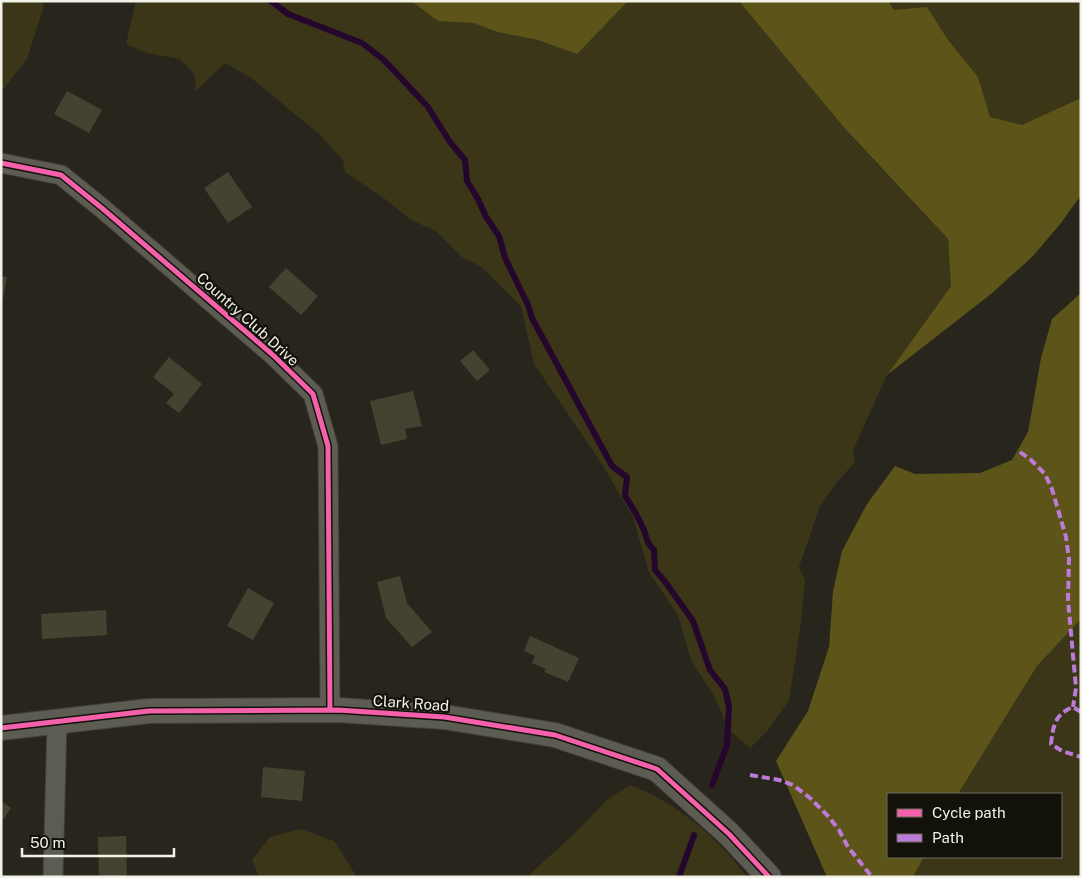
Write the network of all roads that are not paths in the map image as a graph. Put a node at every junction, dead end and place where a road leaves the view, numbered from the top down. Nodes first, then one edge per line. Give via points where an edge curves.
1 (1, 164) edge
2 (330, 710) junction
3 (57, 722) junction
4 (1, 728) edge
5 (53, 877) edge
6 (769, 877) edge

1 - 2 street, Country Club Drive via 61,175 272,355 313,394 328,446
2 - 3 street, Clark Road via 149,711
2 - 6 street, Clark Road via 444,717 555,735 657,769 730,834
3 - 4 street, Clark Road
3 - 5 street

